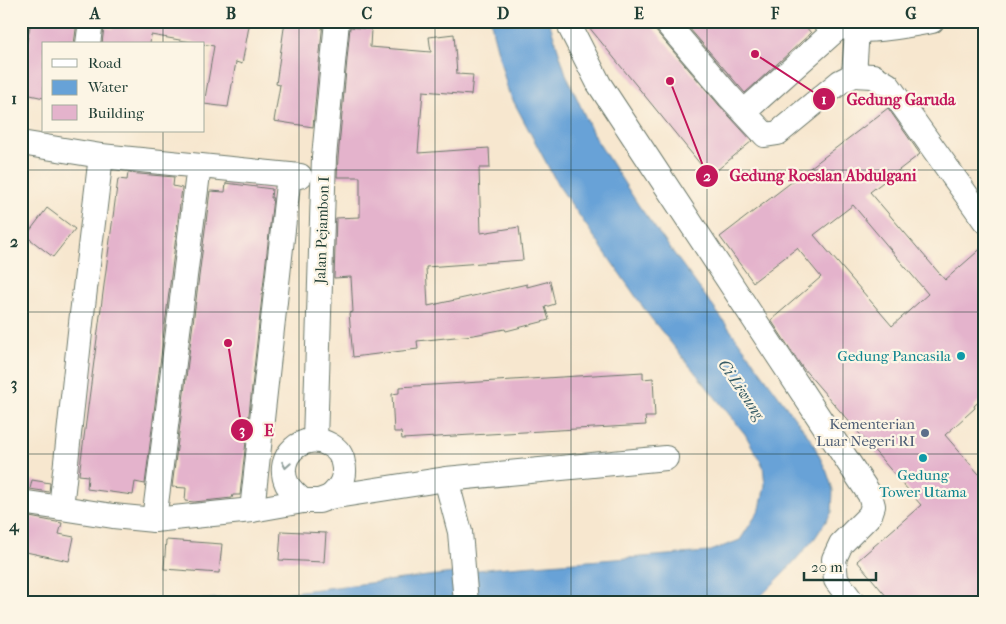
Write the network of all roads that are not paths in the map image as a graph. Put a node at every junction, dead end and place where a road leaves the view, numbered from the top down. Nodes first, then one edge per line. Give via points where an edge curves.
1 (91, 21) edge
2 (337, 21) edge
3 (570, 21) edge
4 (665, 21) edge
5 (932, 21) edge
6 (840, 26) edge
7 (88, 42) edge
8 (854, 75) junction
9 (744, 112) junction
10 (21, 143) edge
11 (101, 156) junction
12 (200, 166) junction
13 (985, 221) edge
14 (315, 440) junction
15 (666, 458) dead end
16 (446, 479) junction
17 (330, 498) junction
18 (303, 500) junction
19 (21, 502) edge
20 (61, 508) junction
21 (252, 510) junction
22 (154, 520) junction
23 (466, 603) edge
24 (853, 603) edge

1 - 7 street
2 - 14 street, Jalan Pejambon I via 324,157
3 - 24 street via 599,84 870,495 873,506 870,515 841,544 834,559 836,580
4 - 9 street
5 - 6 street via 899,27
6 - 8 street
6 - 9 street
8 - 9 street via 840,82 778,133 765,135
8 - 13 street via 872,76 888,85
10 - 11 street
11 - 12 street
11 - 20 street
12 - 21 street via 294,176
12 - 22 street
14 - 17 street via 335,448 344,464 344,478
14 -> 18 street via 294,447 284,465 288,485
15 - 16 street
16 - 17 street
16 - 23 street via 460,532
17 - 18 street
18 - 21 street
19 - 20 street
20 - 22 street
21 - 22 street

